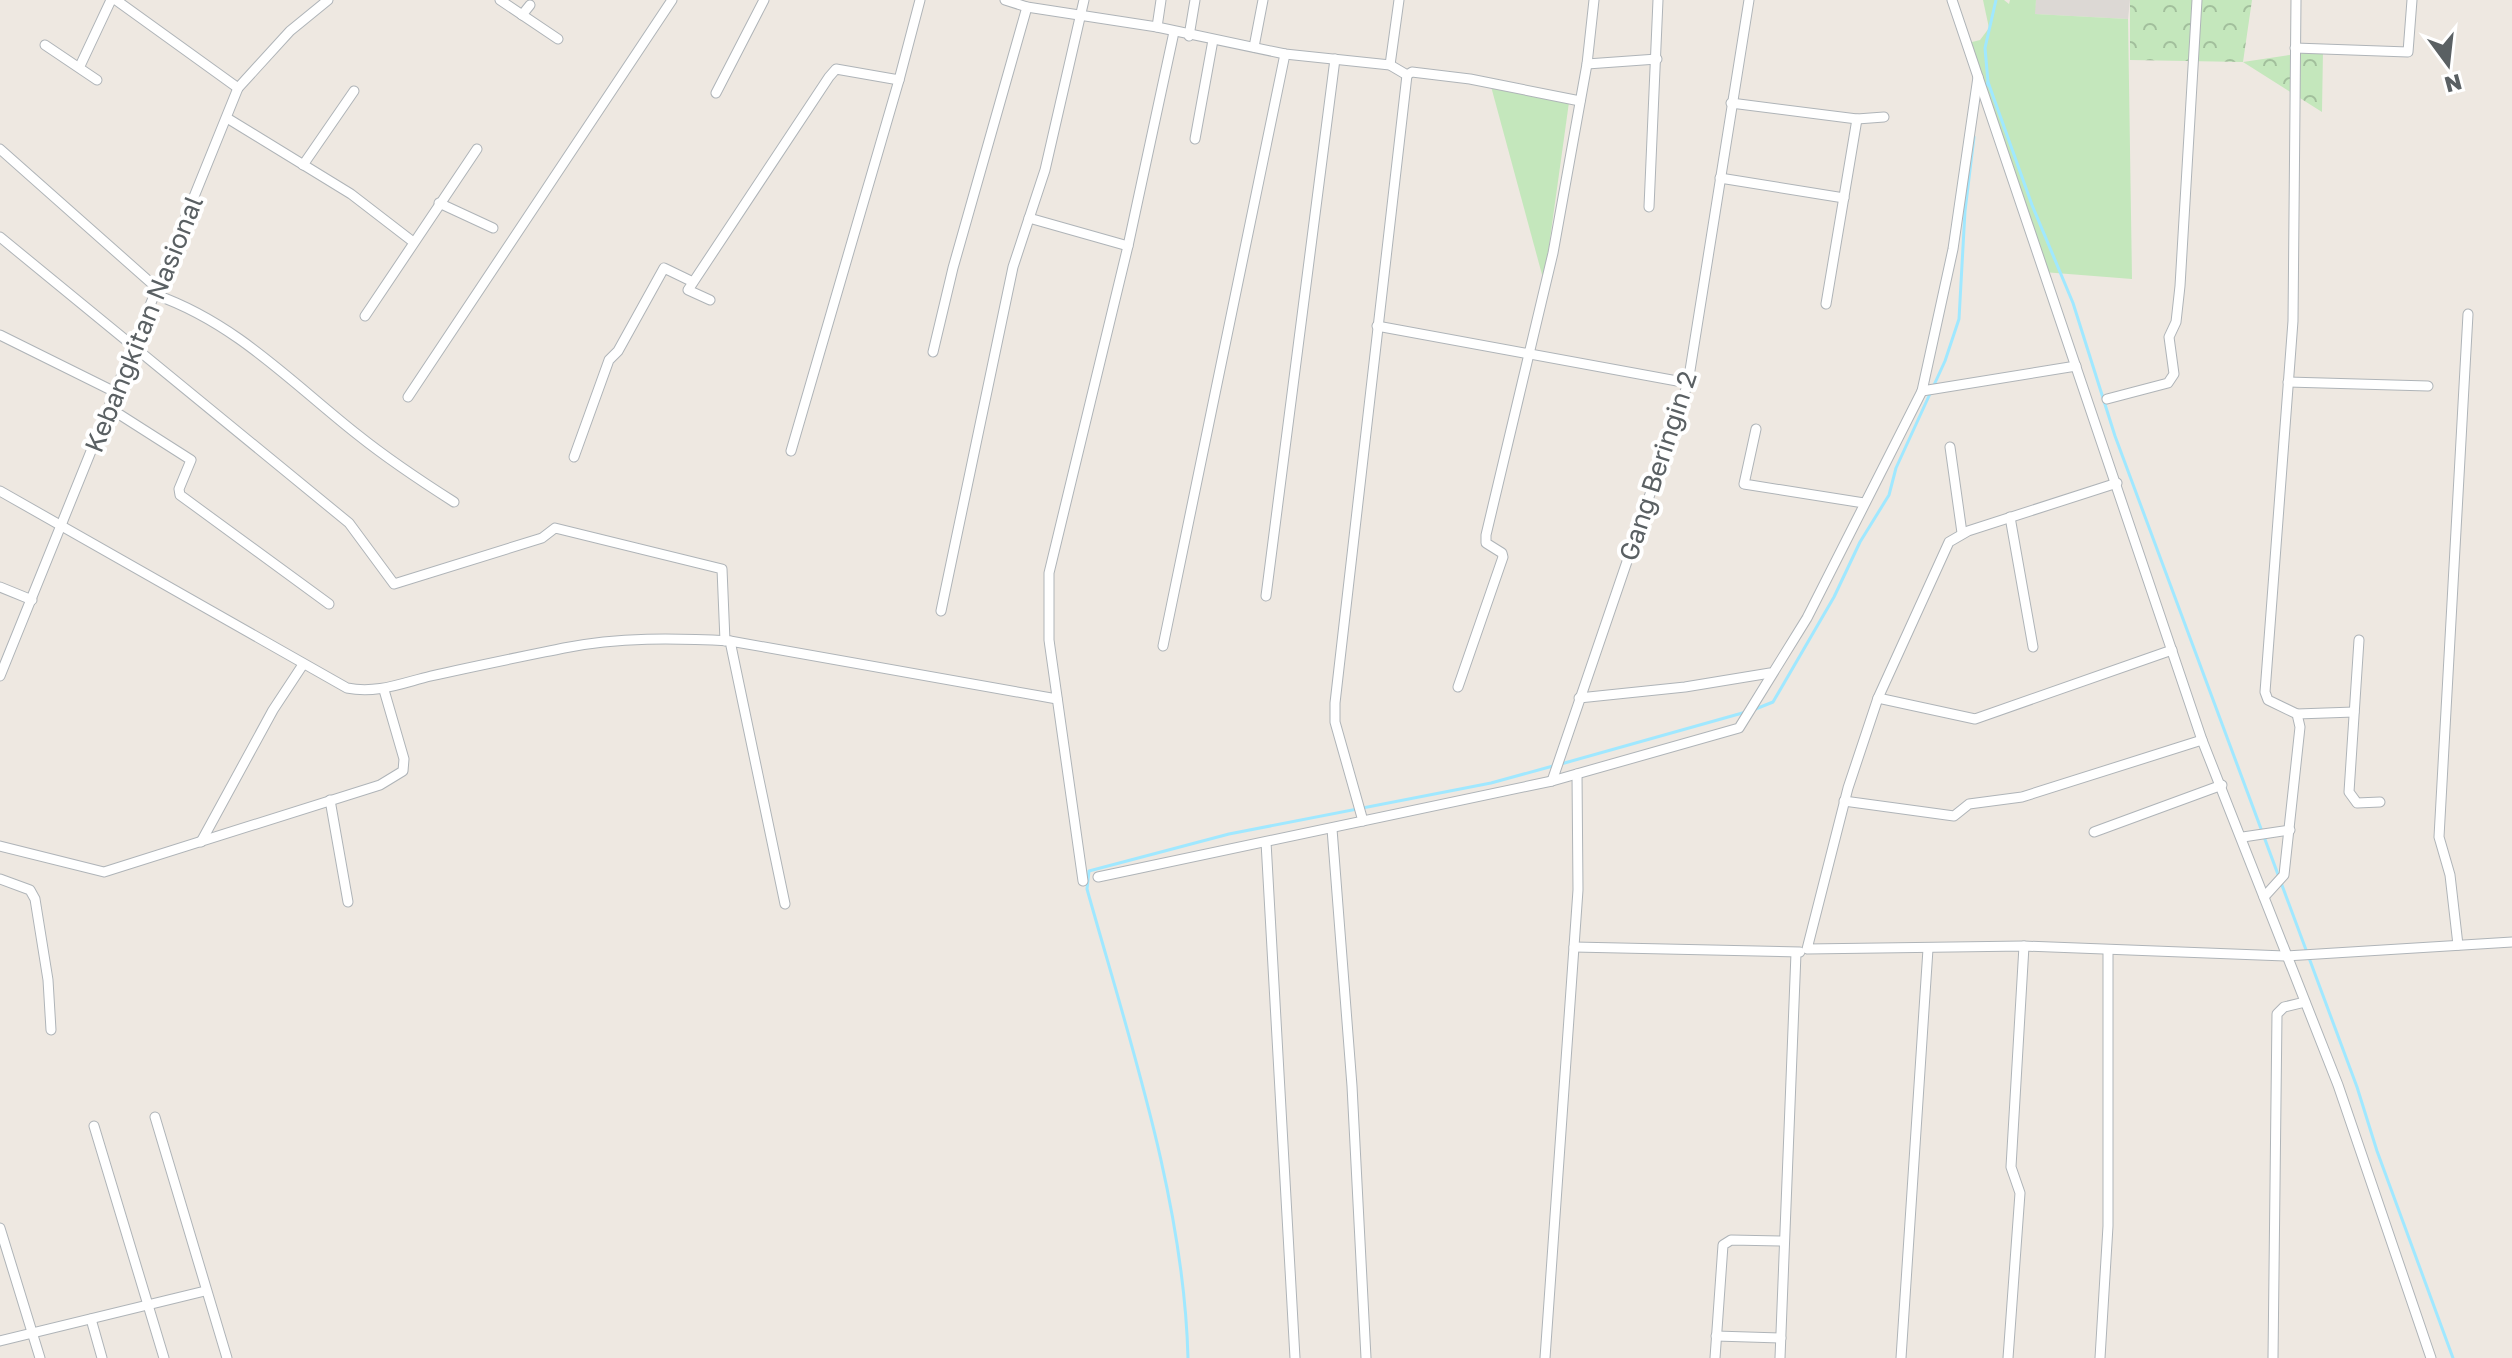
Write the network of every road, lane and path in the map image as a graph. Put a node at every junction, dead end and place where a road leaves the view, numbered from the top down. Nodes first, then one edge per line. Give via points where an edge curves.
1 (113, 0) edge
2 (328, 0) edge
3 (500, 0) edge
4 (672, 0) edge
5 (764, 0) edge
6 (920, 0) edge
7 (1005, 0) edge
8 (1084, 0) edge
9 (1161, 0) edge
10 (1195, 0) edge
11 (1263, 0) edge
12 (1399, 0) edge
13 (1594, 0) edge
14 (1658, 0) edge
15 (1749, 0) edge
16 (1952, 0) edge
17 (2197, 0) edge
18 (2296, 0) edge
19 (2412, 0) edge
20 (530, 5) dead end
21 (1027, 7) junction
22 (522, 15) junction
23 (1082, 15) junction
24 (1157, 27) junction
25 (1174, 32) junction
26 (1189, 36) junction
27 (558, 39) dead end
28 (1213, 40) junction
29 (45, 45) dead end
30 (1254, 47) junction
31 (2295, 48) junction
32 (1285, 54) junction
33 (1335, 59) junction
34 (1657, 59) junction
35 (1587, 64) junction
36 (1390, 65) junction
37 (80, 66) junction
38 (1407, 75) junction
39 (1981, 78) junction
40 (97, 80) dead end
41 (899, 80) junction
42 (238, 88) junction
43 (354, 91) dead end
44 (716, 93) dead end
45 (1580, 101) junction
46 (1731, 103) junction
47 (1884, 117) dead end
48 (227, 118) junction
49 (1857, 119) junction
50 (1195, 139) dead end
51 (0, 149) edge
52 (477, 149) dead end
53 (303, 165) junction
54 (1720, 178) junction
55 (1844, 198) junction
56 (439, 203) junction
57 (1649, 207) dead end
58 (1029, 218) junction
59 (493, 228) dead end
60 (0, 237) edge
61 (412, 241) junction
62 (1128, 246) junction
63 (693, 282) junction
64 (157, 292) junction
65 (710, 300) dead end
66 (1826, 304) dead end
67 (2468, 314) dead end
68 (365, 316) dead end
69 (1377, 326) junction
70 (0, 335) edge
71 (136, 347) junction
72 (933, 352) dead end
73 (1530, 353) junction
74 (2076, 366) junction
75 (2288, 382) junction
76 (1688, 383) junction
77 (2428, 386) dead end
78 (1924, 390) junction
79 (117, 393) junction
80 (408, 397) dead end
81 (2107, 399) dead end
82 (111, 409) junction
83 (1756, 429) dead end
84 (1950, 447) dead end
85 (791, 451) dead end
86 (574, 457) dead end
87 (2117, 483) junction
88 (0, 491) edge
89 (454, 502) dead end
90 (1864, 503) junction
91 (2010, 517) junction
92 (63, 525) junction
93 (1962, 533) junction
94 (0, 587) edge
95 (1266, 596) dead end
96 (32, 600) junction
97 (329, 604) dead end
98 (941, 611) dead end
99 (2359, 640) dead end
100 (728, 641) junction
101 (1163, 646) dead end
102 (2033, 647) dead end
103 (2172, 650) junction
104 (302, 666) junction
105 (1770, 673) junction
106 (0, 676) edge
107 (1458, 687) dead end
108 (384, 690) junction
109 (1579, 698) junction
110 (1878, 698) junction
111 (1057, 699) junction
112 (2354, 712) junction
113 (2297, 714) junction
114 (2202, 740) junction
115 (1577, 774) junction
116 (1553, 776) junction
117 (2222, 785) junction
118 (330, 800) junction
119 (1844, 801) junction
120 (2380, 802) dead end
121 (1363, 818) junction
122 (1332, 829) junction
123 (2290, 830) junction
124 (2094, 832) dead end
125 (2243, 837) junction
126 (201, 842) junction
127 (1266, 842) junction
128 (0, 846) edge
129 (1098, 877) dead end
130 (0, 879) edge
131 (1083, 881) dead end
132 (2264, 897) junction
133 (348, 902) dead end
134 (785, 904) dead end
135 (2512, 942) edge
136 (2458, 945) junction
137 (2024, 946) junction
138 (1574, 947) junction
139 (1807, 949) junction
140 (1928, 949) junction
141 (2108, 950) junction
142 (1796, 953) junction
143 (2285, 956) junction
144 (2305, 1002) junction
145 (51, 1030) dead end
146 (155, 1117) dead end
147 (94, 1126) dead end
148 (0, 1228) edge
149 (1782, 1241) junction
150 (205, 1291) junction
151 (149, 1306) junction
152 (91, 1319) junction
153 (33, 1333) junction
154 (1716, 1336) junction
155 (1781, 1338) junction
156 (0, 1341) edge
157 (40, 1358) edge
158 (102, 1358) edge
159 (164, 1358) edge
160 (227, 1358) edge
161 (1295, 1358) edge
162 (1366, 1358) edge
163 (1545, 1358) edge
164 (1715, 1358) edge
165 (1780, 1358) edge
166 (1901, 1358) edge
167 (2008, 1358) edge
168 (2100, 1358) edge
169 (2273, 1358) edge
170 (2431, 1358) edge

1 - 37 street
1 - 42 street
2 - 42 street, Kebangkitan Nasional via 290,31
3 - 22 street
4 - 80 street
5 - 44 street
6 - 41 street
7 - 21 street
8 - 23 street
9 - 24 street
10 - 26 street
11 - 30 street
12 - 36 street
13 - 35 street
14 - 34 street
15 - 46 street, Gang Beringin 2
16 - 39 street
17 - 81 street via 2180,286 2169,337 2174,374 2168,383
18 - 31 street
19 - 31 street via 2408,52
20 - 22 street
21 - 23 street
21 - 72 street
22 - 27 street
23 - 24 street
23 - 58 street
24 - 25 street
25 - 26 street
25 - 62 street
26 - 28 street
28 - 30 street
28 - 50 street
29 - 37 street
30 - 32 street
31 - 75 street
32 - 33 street
32 - 101 street
33 - 36 street
33 - 95 street
34 - 35 street
34 - 57 street
35 - 45 street
36 - 38 street
37 - 40 street
38 - 45 street via 1470,79
38 - 69 street
39 - 74 street
39 - 78 street
41 - 63 street via 834,70
41 - 85 street
42 - 48 street, Kebangkitan Nasional
43 - 53 street
45 - 73 street
46 - 49 street
46 - 54 street, Gang Beringin 2
47 - 49 street
48 - 53 street
48 - 64 street, Kebangkitan Nasional
49 - 55 street
51 - 64 street
52 - 56 street
53 - 61 street
54 - 55 street
54 - 76 street, Gang Beringin 2
55 - 66 street
56 - 59 street
56 - 61 street
58 - 62 street
58 - 98 street via 1013,267
60 - 71 street
61 - 68 street
62 - 111 street via 1052,554 1049,640
63 - 65 street via 688,290
63 - 86 street via 664,268 609,360
64 - 71 street, Kebangkitan Nasional
64 - 89 street via 234,332 356,433
67 - 136 street via 2439,837 2450,875
69 - 73 street
69 - 121 street via 1335,703 1335,722
70 - 79 street
71 - 79 street, Kebangkitan Nasional
71 - 100 street via 349,523 394,584 542,538 555,528 722,569
73 - 76 street
73 - 107 street via 1486,535 1486,543 1503,557
74 - 78 street
74 - 87 street
75 - 77 street
75 - 113 street via 2265,692 2268,700
76 - 109 street, Gang Beringin 2
78 - 90 street
79 - 82 street, Kebangkitan Nasional
82 - 92 street, Kebangkitan Nasional
82 - 97 street via 191,460 180,495
83 - 90 street via 1744,484
84 - 93 street
87 - 91 street
87 - 103 street
88 - 92 street
90 - 105 street via 1807,618
91 - 93 street
91 - 102 street
92 - 96 street, Kebangkitan Nasional
92 - 104 street
93 - 110 street via 1949,542
94 - 96 street
96 - 106 street, Kebangkitan Nasional
99 - 112 street
100 - 108 street via 623,640 567,647
100 - 111 street
100 - 134 street
103 - 110 street via 1975,719
103 - 114 street
104 - 108 street via 347,688
104 - 126 street
105 - 109 street
105 - 115 street via 1743,725
108 - 118 street via 403,771 380,785
109 - 116 street, Gang Beringin 2
110 - 119 street
111 - 131 street
112 - 113 street
112 - 120 street via 2350,795 2357,803
113 - 123 street
114 - 117 street
114 - 119 street via 2022,797 1969,804 1954,816
115 - 116 street
115 - 138 street
116 - 121 street
117 - 124 street
117 - 125 street
118 - 126 street
118 - 133 street
119 - 139 street
121 - 122 street
122 - 127 street
122 - 162 street
123 - 125 street
123 - 132 street via 2280,879
125 - 132 street
126 - 128 street via 104,872
127 - 129 street
127 - 161 street
130 - 145 street via 30,890 35,899
132 - 143 street
135 - 136 street
136 - 143 street
137 - 140 street
137 - 141 street
137 - 167 street via 2011,1167 2020,1193
138 - 142 street
138 - 163 street
139 - 140 street
139 - 142 street
140 - 166 street
141 - 143 street
141 - 168 street via 2108,1226
142 - 149 street
143 - 144 street
144 - 169 street via 2277,1014
144 - 170 street
146 - 150 street
147 - 151 street
148 - 153 street
149 - 154 street via 1731,1240 1723,1245
149 - 155 street
150 - 151 street
150 - 160 street
151 - 152 street
151 - 159 street
152 - 153 street
152 - 158 street
153 - 156 street
153 - 157 street
154 - 155 street
154 - 164 street
155 - 165 street

